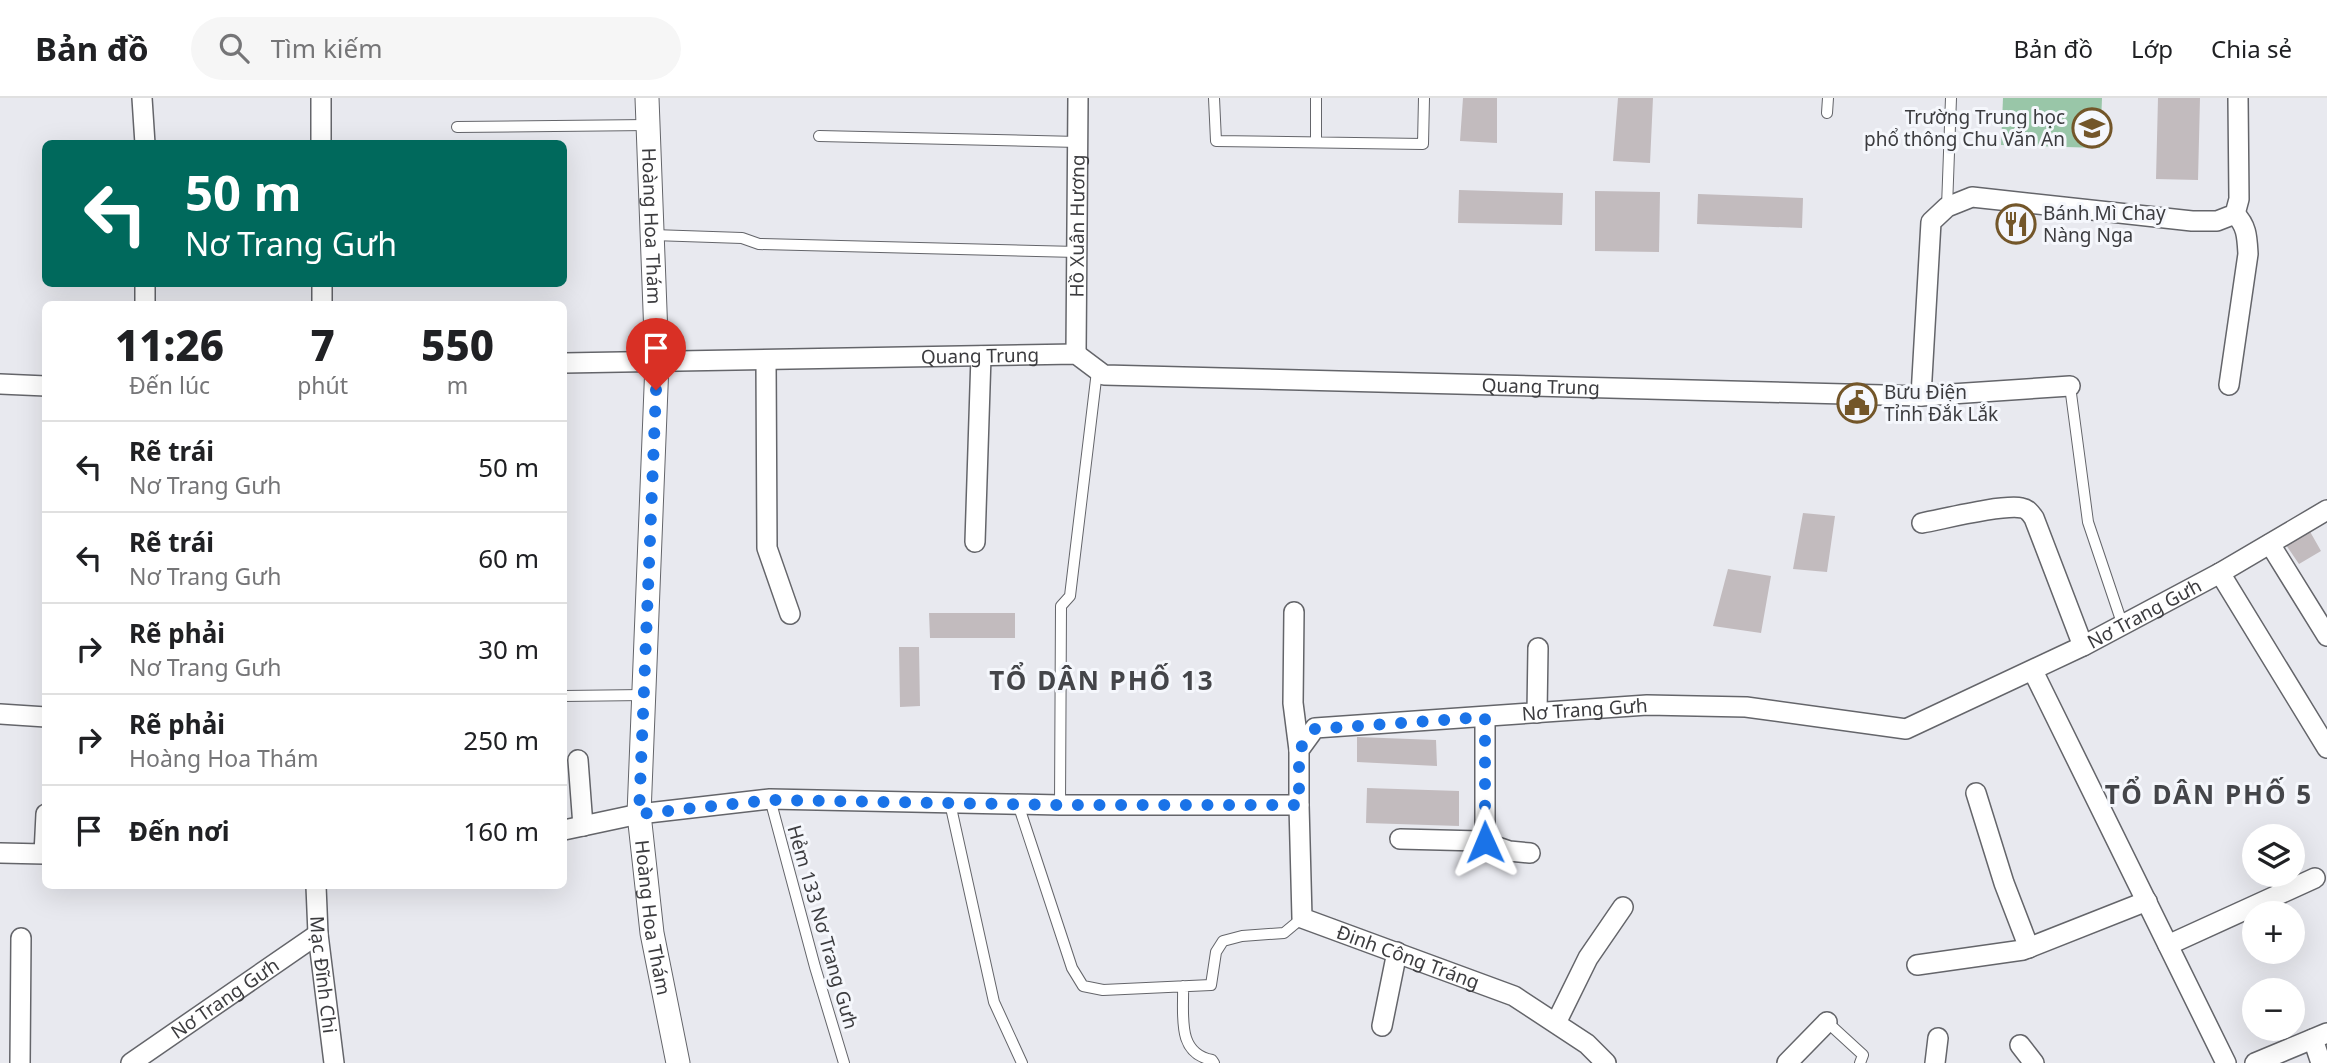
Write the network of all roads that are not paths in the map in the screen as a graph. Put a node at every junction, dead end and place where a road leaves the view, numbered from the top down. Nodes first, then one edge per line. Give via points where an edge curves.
1 (142, 98) edge
2 (321, 98) edge
3 (648, 98) edge
4 (1078, 98) edge
5 (1214, 98) edge
6 (1315, 98) edge
7 (1424, 98) edge
8 (1828, 98) edge
9 (1951, 98) edge
10 (2238, 98) edge
11 (1827, 113) dead end
12 (648, 125) junction
13 (457, 127) dead end
14 (819, 136) dead end
15 (145, 140) edge
16 (321, 140) edge
17 (1078, 142) junction
18 (1316, 142) junction
19 (1947, 207) junction
20 (2235, 214) junction
21 (653, 234) junction
22 (1077, 252) junction
23 (1076, 354) junction
24 (981, 356) junction
25 (766, 360) junction
26 (567, 363) edge
27 (657, 363) junction
28 (1097, 370) junction
29 (0, 384) edge
30 (2229, 385) dead end
31 (42, 386) edge
32 (2070, 386) joint
33 (1921, 396) junction
34 (2322, 520) edge
35 (1923, 523) dead end
36 (975, 542) dead end
37 (2270, 544) junction
38 (2220, 573) junction
39 (1294, 612) dead end
40 (790, 614) dead end
41 (2123, 626) junction
42 (2327, 636) edge
43 (2083, 646) junction
44 (1538, 648) dead end
45 (2033, 671) junction
46 (643, 695) junction
47 (567, 696) edge
48 (1537, 713) junction
49 (0, 715) edge
50 (42, 717) edge
51 (1485, 717) junction
52 (2327, 748) edge
53 (1299, 750) junction
54 (578, 760) dead end
55 (1976, 793) dead end
56 (770, 800) junction
57 (950, 803) junction
58 (1018, 804) junction
59 (1060, 805) junction
60 (1299, 805) junction
61 (639, 814) junction
62 (583, 826) junction
63 (567, 829) edge
64 (1400, 839) dead end
65 (1485, 842) junction
66 (0, 853) edge
67 (1530, 853) dead end
68 (42, 854) edge
69 (2315, 878) dead end
70 (316, 889) edge
71 (2147, 901) junction
72 (1623, 907) dead end
73 (1302, 918) junction
74 (318, 934) junction
75 (21, 938) dead end
76 (2168, 945) junction
77 (2029, 948) junction
78 (1398, 952) junction
79 (1917, 965) dead end
80 (1182, 986) junction
81 (1827, 1022) joint
82 (1556, 1023) junction
83 (1382, 1026) dead end
84 (2320, 1036) edge
85 (1938, 1038) dead end
86 (2020, 1045) dead end
87 (20, 1063) edge
88 (131, 1063) edge
89 (334, 1063) edge
90 (678, 1063) edge
91 (844, 1063) edge
92 (1022, 1063) edge
93 (1214, 1063) edge
94 (1606, 1063) edge
95 (1787, 1063) edge
96 (1860, 1063) edge
97 (1935, 1063) edge
98 (2035, 1063) edge
99 (2226, 1063) edge
100 (2255, 1063) edge
101 (2321, 1063) edge

1 - 15 street
2 - 16 street
3 - 12 street, Hoàng Hoa Thám
4 - 17 street, Hồ Xuân Hương
5 - 18 lane via 1216,141
6 - 18 lane
7 - 18 lane via 1423,144
8 - 11 lane
9 - 19 lane
10 - 20 street via 2239,199
12 - 13 lane
12 - 21 street, Hoàng Hoa Thám
14 - 17 lane
17 - 22 street, Hồ Xuân Hương
19 - 20 street via 1972,197 2192,221 2217,221
19 - 33 street via 1931,222
20 - 30 street via 2247,232 2248,254
21 - 22 lane via 742,238 759,244
21 - 27 street, Hoàng Hoa Thám
22 - 23 street, Hồ Xuân Hương
23 - 24 street, Quang Trung
23 - 28 street, Quang Trung
24 - 25 street, Quang Trung
24 - 36 street
25 - 27 street, Quang Trung
25 - 40 street via 767,548
26 - 27 street, Quang Trung
27 - 46 street, Hoàng Hoa Thám
28 - 33 street, Quang Trung via 1104,375
28 - 59 lane via 1070,596 1061,606
29 - 31 street
32 - 33 street, Quang Trung
32 - 41 lane via 2088,522
34 - 37 street, Nơ Trang Gưh
35 - 43 street via 2005,509 2027,510
37 - 38 street, Nơ Trang Gưh
37 - 42 street
38 - 41 street, Nơ Trang Gưh
38 - 52 street
39 - 53 street via 1293,703
41 - 43 street, Nơ Trang Gưh
43 - 45 street, Nơ Trang Gưh
44 - 48 street
45 - 48 street, Nơ Trang Gưh via 1906,729 1746,707 1647,705
45 - 71 street
46 - 47 lane
46 - 61 street, Hoàng Hoa Thám
48 - 51 street, Nơ Trang Gưh
49 - 50 street
51 - 53 street, Nơ Trang Gưh via 1315,729
51 - 65 street
53 - 60 street
54 - 62 street
55 - 77 street
56 - 57 street
56 - 61 street
56 - 91 lane, Hẻm 133 Nơ Trang Gưh
57 - 58 street
57 - 92 lane via 994,1002
58 - 59 street
58 - 80 lane via 1072,968 1083,986 1103,990
59 - 60 street
60 - 73 street
61 - 62 street
61 - 90 street, Hoàng Hoa Thám via 652,933
62 - 63 street
64 - 65 street
65 - 67 street
66 - 68 street
69 - 76 street
70 - 74 street, Mạc Đĩnh Chi
71 - 76 street
71 - 77 street
72 - 82 street via 1588,958
73 - 78 street, Đinh Công Tráng
73 - 80 lane via 1284,933 1223,941 1216,952 1211,985
74 - 88 street, Nơ Trang Gưh
74 - 89 street, Mạc Đĩnh Chi
75 - 87 street
76 - 99 street
77 - 79 street
78 - 82 street, Đinh Công Tráng via 1514,996
78 - 83 street
80 - 93 lane via 1185,1041 1199,1058
81 - 95 street
81 - 96 lane via 1863,1055
82 - 94 street, Đinh Công Tráng
84 - 100 street
84 - 101 street
85 - 97 street
86 - 98 street

